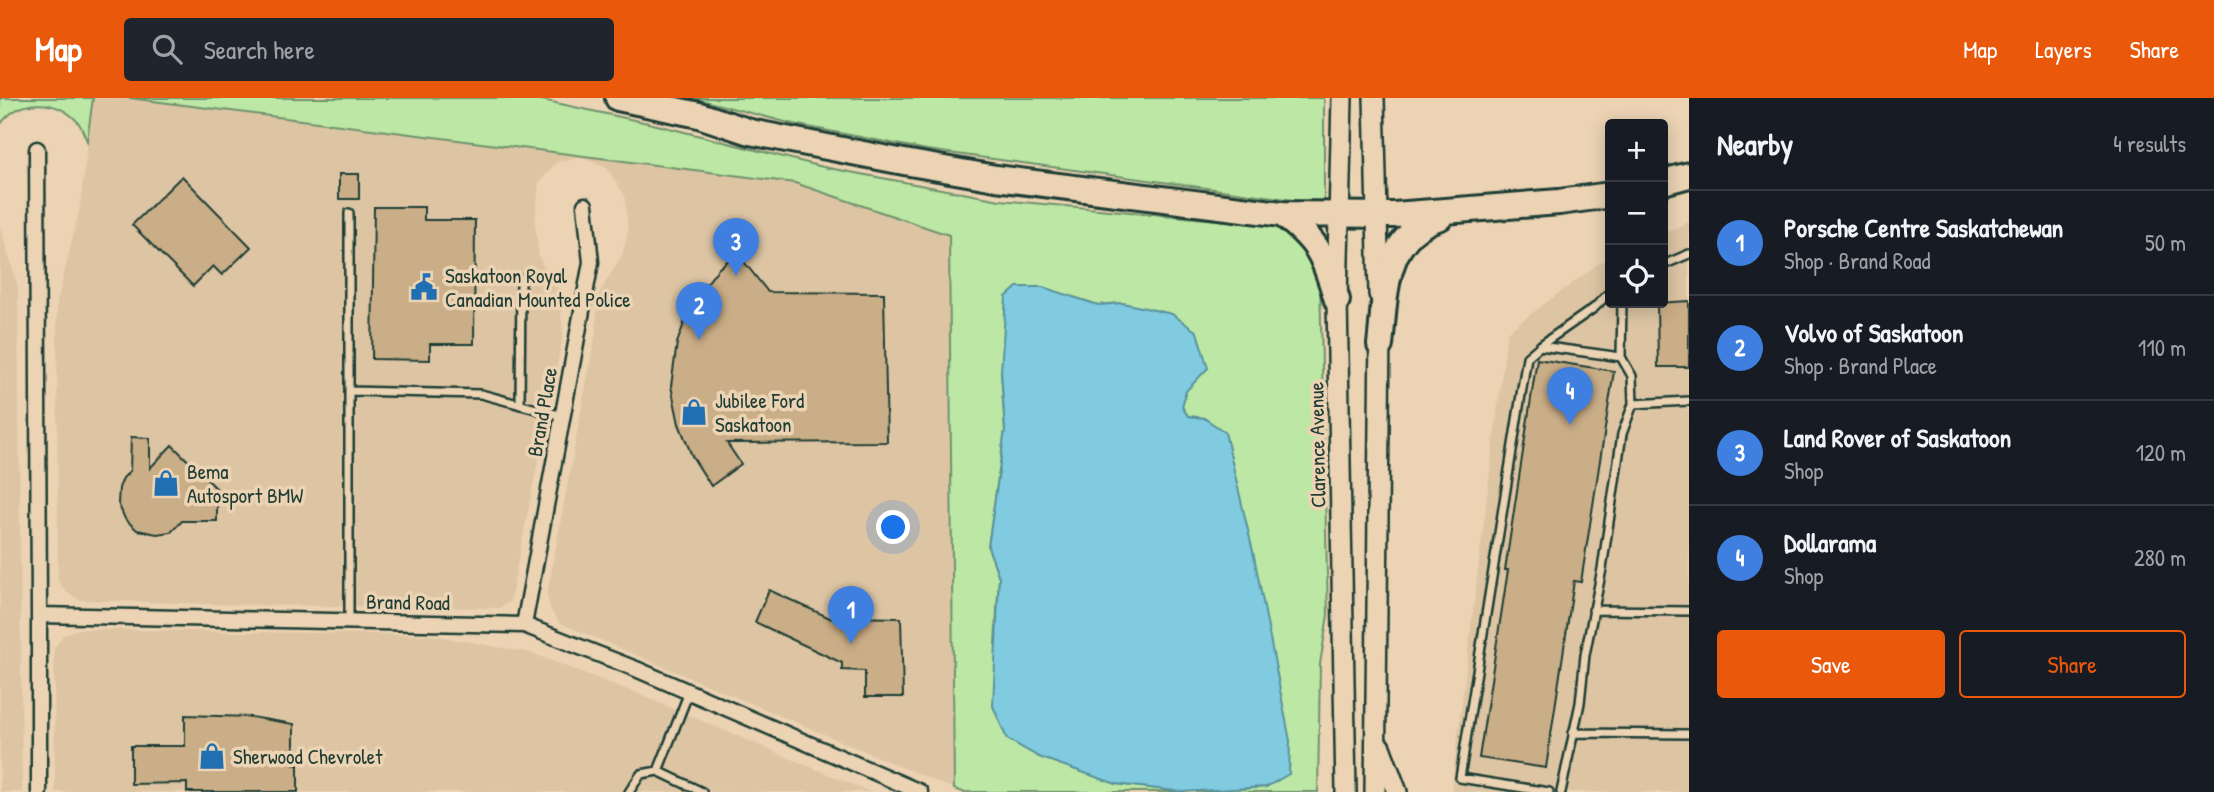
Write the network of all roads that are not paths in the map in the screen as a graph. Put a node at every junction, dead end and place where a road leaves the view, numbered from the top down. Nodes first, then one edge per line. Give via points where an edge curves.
1 (618, 98) edge
2 (1342, 98) edge
3 (1374, 98) edge
4 (37, 149) dead end
5 (1689, 175) edge
6 (1668, 181) edge
7 (1605, 196) edge
8 (585, 205) dead end
9 (1458, 211) junction
10 (349, 213) dead end
11 (1282, 214) junction
12 (1341, 214) junction
13 (1377, 216) junction
14 (1689, 254) edge
15 (1668, 263) edge
16 (521, 279) dead end
17 (1605, 297) edge
18 (1337, 300) junction
19 (1622, 308) edge
20 (1380, 345) junction
21 (1540, 346) junction
22 (1621, 357) junction
23 (349, 391) junction
24 (1689, 401) edge
25 (1633, 404) junction
26 (520, 405) junction
27 (562, 416) junction
28 (1593, 610) junction
29 (1689, 611) edge
30 (38, 615) junction
31 (349, 622) junction
32 (524, 625) junction
33 (689, 692) junction
34 (1375, 733) junction
35 (1573, 733) junction
36 (1689, 734) edge
37 (658, 771) junction
38 (39, 792) edge
39 (629, 792) edge
40 (702, 792) edge
41 (920, 792) edge
42 (1346, 792) edge
43 (1375, 792) edge
44 (1397, 792) edge
45 (1549, 792) edge
46 (1561, 792) edge

1 - 11 highway via 699,115 750,132 904,162
2 - 12 main road, Clarence Avenue
3 - 13 main road
4 - 30 street
5 - 6 highway
7 - 9 highway
8 - 27 street, Brand Place via 591,262
9 - 13 highway
9 - 20 highway via 1425,222 1395,253
10 - 23 lane
11 - 12 highway
11 - 18 highway via 1306,233 1321,253
12 - 13 highway
12 - 18 main road, Clarence Avenue
13 - 20 main road
14 - 15 lane
16 - 26 lane
17 - 21 lane
18 - 42 main road, Clarence Avenue
19 - 22 lane
20 - 34 main road
21 - 22 lane
21 - 45 lane via 1527,357 1461,778
22 - 25 lane via 1632,376
23 - 26 lane via 481,394
23 - 31 lane
24 - 25 lane
25 - 28 lane via 1622,434
26 - 27 lane
27 - 32 street, Brand Place
28 - 29 lane
28 - 35 lane
30 - 31 street, Brand Road
30 - 38 street
31 - 32 street, Brand Road
32 - 33 street, Brand Road
33 - 37 lane
33 - 41 street, Brand Road
34 - 43 main road
34 - 44 main road
35 - 36 lane
35 - 46 lane
37 - 39 lane via 641,774
37 - 40 lane

